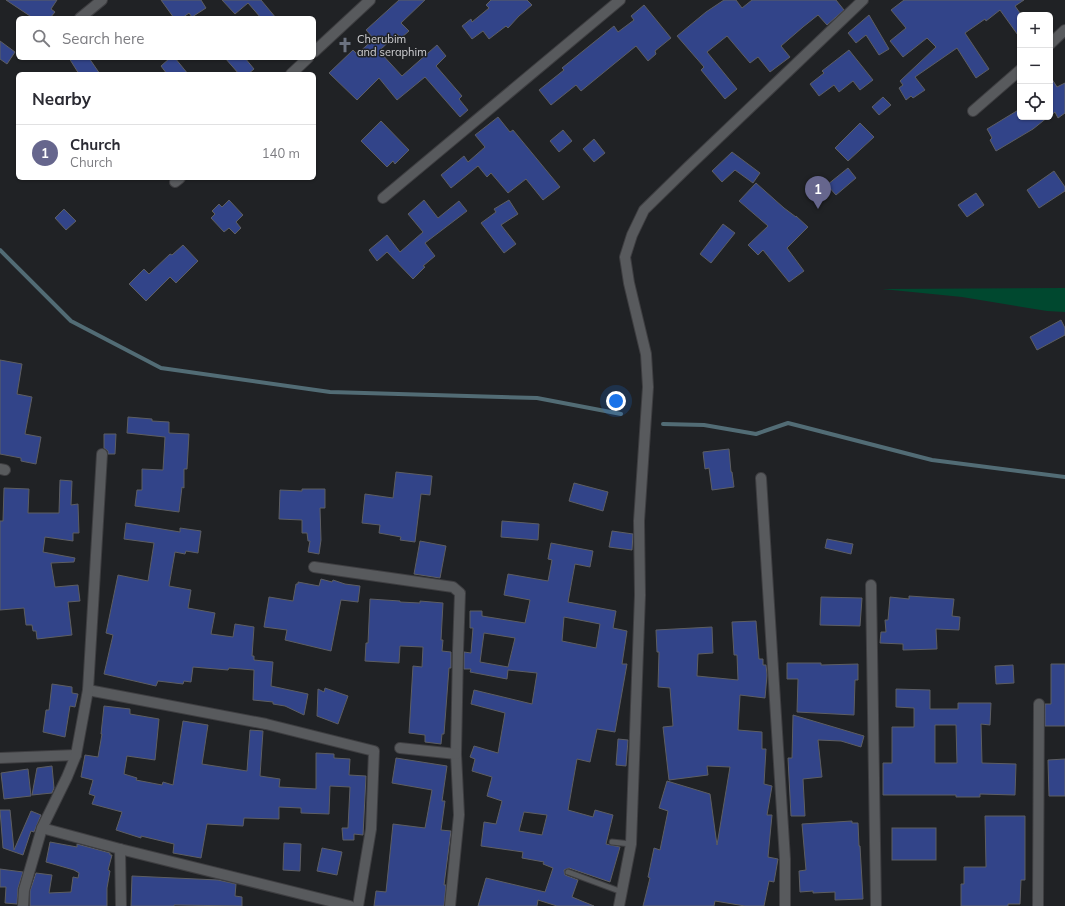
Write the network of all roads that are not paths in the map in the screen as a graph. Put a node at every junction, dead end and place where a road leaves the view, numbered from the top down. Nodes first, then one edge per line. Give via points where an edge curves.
1 (102, 0) edge
2 (370, 0) edge
3 (620, 0) edge
4 (863, 0) edge
5 (82, 16) edge
6 (1065, 30) edge
7 (1053, 41) edge
8 (316, 50) edge
9 (306, 60) edge
10 (293, 72) edge
11 (1017, 73) edge
12 (973, 111) dead end
13 (383, 198) dead end
14 (102, 454) dead end
15 (761, 478) dead end
16 (314, 567) dead end
17 (871, 586) dead end
18 (88, 690) junction
19 (1039, 704) dead end
20 (400, 748) dead end
21 (456, 754) junction
22 (76, 755) junction
23 (0, 758) edge
24 (42, 828) junction
25 (612, 842) dead end
26 (631, 844) junction
27 (120, 849) junction
28 (568, 872) dead end
29 (622, 892) junction
30 (23, 906) edge
31 (121, 906) edge
32 (350, 906) edge
33 (358, 906) edge
34 (450, 906) edge
35 (619, 906) edge
36 (785, 906) edge
37 (876, 906) edge
38 (1038, 906) edge

1 - 5 street
2 - 8 street
3 - 13 street
4 - 26 street via 644,210 632,234 625,257 628,283 646,354 648,387 639,521 640,595
6 - 7 street
9 - 10 street
11 - 12 street
14 - 18 street
15 - 36 street via 785,859
16 - 21 street via 453,587 460,594
17 - 37 street
18 - 22 street
18 - 33 street via 266,724 374,751 371,829
19 - 38 street
20 - 21 street
21 - 34 street via 459,814
22 - 23 street
22 - 24 street
24 - 27 street
24 - 30 street via 24,890
25 - 26 lane
26 - 29 street
27 - 31 street
27 - 32 street
28 - 29 lane
29 - 35 street

